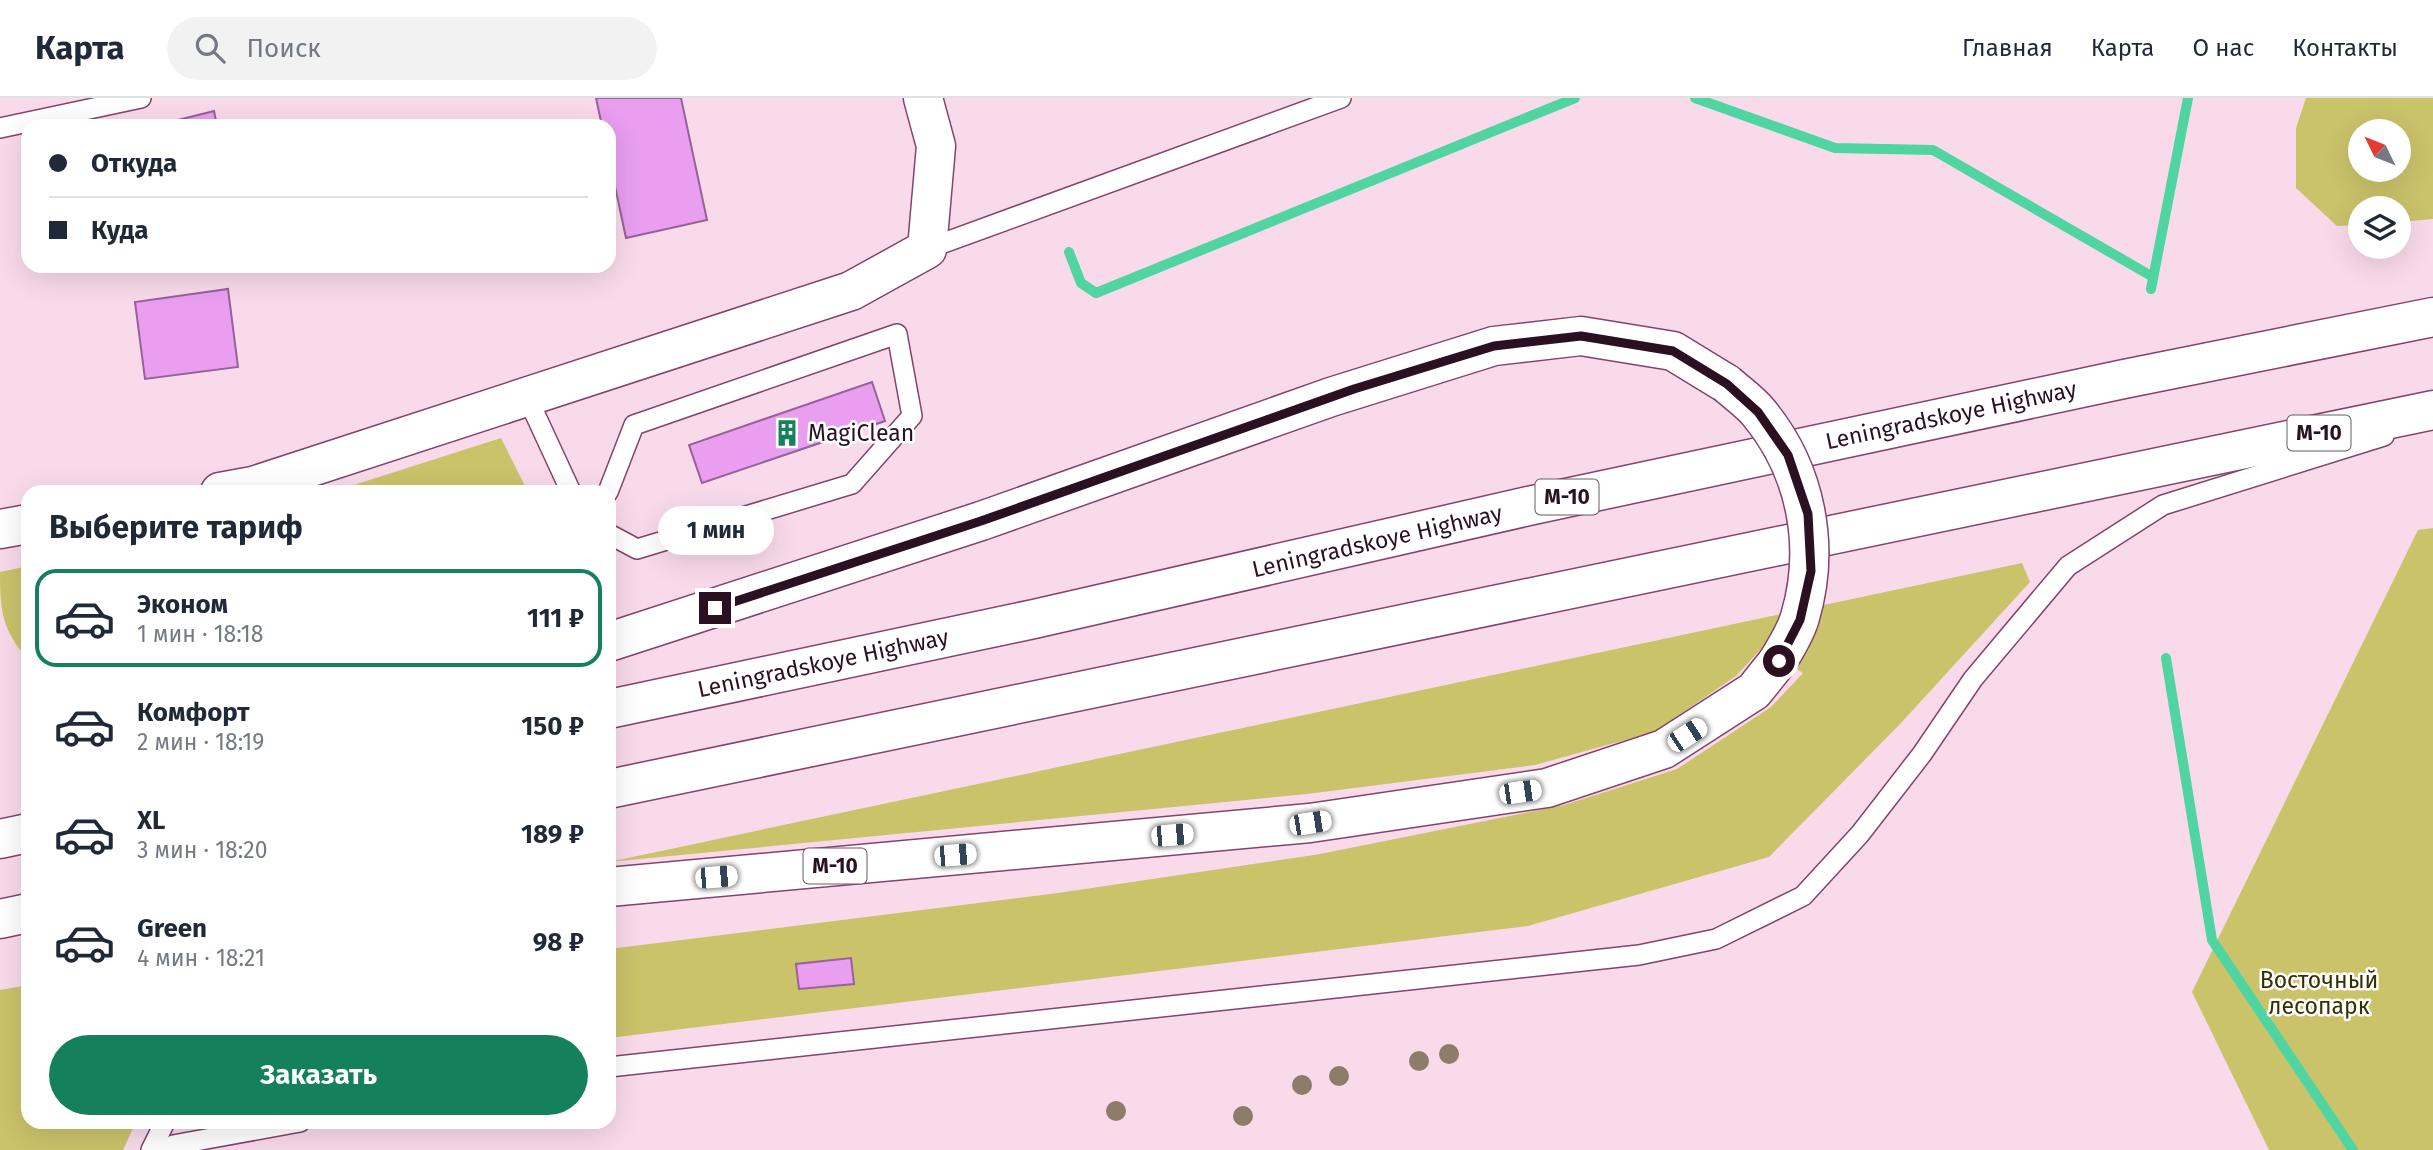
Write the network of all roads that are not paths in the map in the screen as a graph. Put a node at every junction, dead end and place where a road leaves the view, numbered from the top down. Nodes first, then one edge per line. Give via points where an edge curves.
1 (141, 98) edge
2 (923, 98) edge
3 (1341, 98) edge
4 (42, 119) edge
5 (21, 124) edge
6 (0, 128) edge
7 (928, 249) junction
8 (2433, 317) edge
9 (528, 399) junction
10 (2433, 410) edge
11 (2433, 418) edge
12 (256, 485) edge
13 (568, 485) edge
14 (611, 485) edge
15 (21, 525) edge
16 (0, 528) edge
17 (616, 538) edge
18 (616, 640) edge
19 (616, 708) edge
20 (616, 788) edge
21 (21, 834) edge
22 (0, 839) edge
23 (616, 886) edge
24 (21, 914) edge
25 (0, 919) edge
26 (616, 1066) edge
27 (162, 1129) edge
28 (261, 1129) edge
29 (152, 1150) edge
30 (168, 1150) edge

1 - 4 lane
2 - 7 main road via 936,146
3 - 7 lane
5 - 6 lane
7 - 9 main road via 852,291
8 - 19 main road, Leningradskoye Highway / М-10 via 1546,502 1034,620
9 - 12 main road
9 - 13 lane
10 - 20 main road, М-10
11 - 26 lane via 2355,447 2164,505 2068,566 1973,679 1860,834 1813,885 1803,895 1716,939 1639,955
14 - 17 lane via 634,425 897,334 912,416 852,484 637,549
15 - 16 main road
18 - 23 main road, М-10, bridge via 981,521 1331,397 1494,346 1581,336 1673,351 1727,384 1758,412 1788,455 1808,514 1811,571 1800,620 1779,661 1754,691 1664,750 1547,788 1310,823
21 - 22 main road
24 - 25 main road
27 - 29 lane
28 - 30 lane via 173,1145

